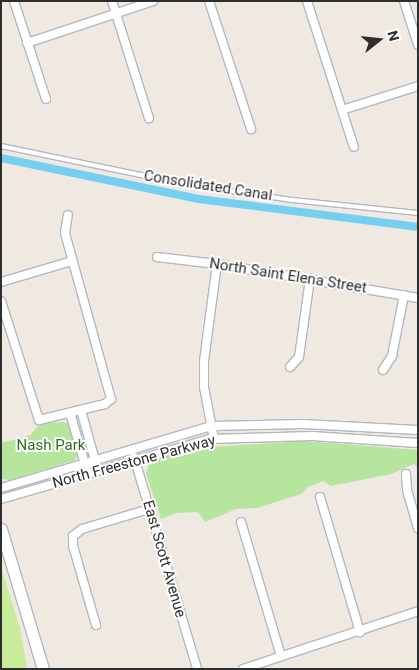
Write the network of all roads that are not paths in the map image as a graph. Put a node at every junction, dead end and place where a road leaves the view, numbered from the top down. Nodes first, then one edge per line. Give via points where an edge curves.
1 (14, 1) edge
2 (112, 1) edge
3 (153, 1) edge
4 (209, 1) edge
5 (307, 1) edge
6 (404, 1) edge
7 (116, 13) junction
8 (27, 43) junction
9 (418, 45) edge
10 (418, 86) edge
11 (46, 99) dead end
12 (342, 110) junction
13 (149, 118) dead end
14 (251, 129) dead end
15 (1, 146) edge
16 (354, 147) dead end
17 (418, 212) edge
18 (68, 215) dead end
19 (157, 257) dead end
20 (72, 261) junction
21 (217, 264) junction
22 (310, 279) junction
23 (1, 282) edge
24 (404, 295) junction
25 (418, 298) edge
26 (1, 302) edge
27 (290, 367) dead end
28 (383, 370) dead end
29 (81, 410) junction
30 (70, 413) junction
31 (212, 426) junction
32 (418, 430) edge
33 (214, 439) junction
34 (418, 443) edge
35 (132, 448) junction
36 (95, 460) junction
37 (135, 460) junction
38 (85, 463) junction
39 (98, 471) junction
40 (88, 474) junction
41 (406, 474) dead end
42 (1, 488) edge
43 (320, 497) dead end
44 (1, 499) edge
45 (150, 509) junction
46 (241, 522) dead end
47 (418, 528) edge
48 (1, 529) edge
49 (418, 611) edge
50 (96, 625) dead end
51 (360, 632) junction
52 (280, 656) junction
53 (43, 669) edge
54 (197, 669) edge
55 (243, 669) edge

1 - 8 street
2 - 7 street
3 - 7 street
4 - 14 street
5 - 12 street
6 - 9 street
7 - 8 street
7 - 13 street
8 - 11 street
10 - 12 street
12 - 16 street
15 - 17 lane, Consolidated Canal via 184,184 292,200
18 - 20 street via 65,233
19 - 21 street, North Saint Elena Street
20 - 23 street
20 - 29 street via 111,399
21 - 22 street, North Saint Elena Street
21 - 31 street via 204,362 204,387
22 - 24 street, North Saint Elena Street
22 - 27 street via 299,357
24 - 25 street, North Saint Elena Street
24 - 28 street via 392,356
26 - 30 street via 39,420
29 - 30 street
29 - 36 street
30 - 38 street
31 - 32 street, North Freestone Parkway via 303,424
31 - 33 street
31 - 35 street, North Freestone Parkway
33 - 34 street, North Freestone Parkway via 306,436
33 - 37 street, North Freestone Parkway
35 - 36 street, North Freestone Parkway
35 - 37 street, East Scott Avenue
36 - 38 street, North Freestone Parkway
36 - 39 street
37 - 39 street, North Freestone Parkway
37 - 45 street, East Scott Avenue
38 - 40 street
38 - 42 street, North Freestone Parkway
39 - 40 street, North Freestone Parkway
40 - 44 street, North Freestone Parkway
41 - 47 street
43 - 51 street
45 - 50 street via 82,529 73,536 73,546
45 - 54 street, East Scott Avenue
46 - 52 street
48 - 53 main road
49 - 51 street
51 - 52 street
52 - 55 street

